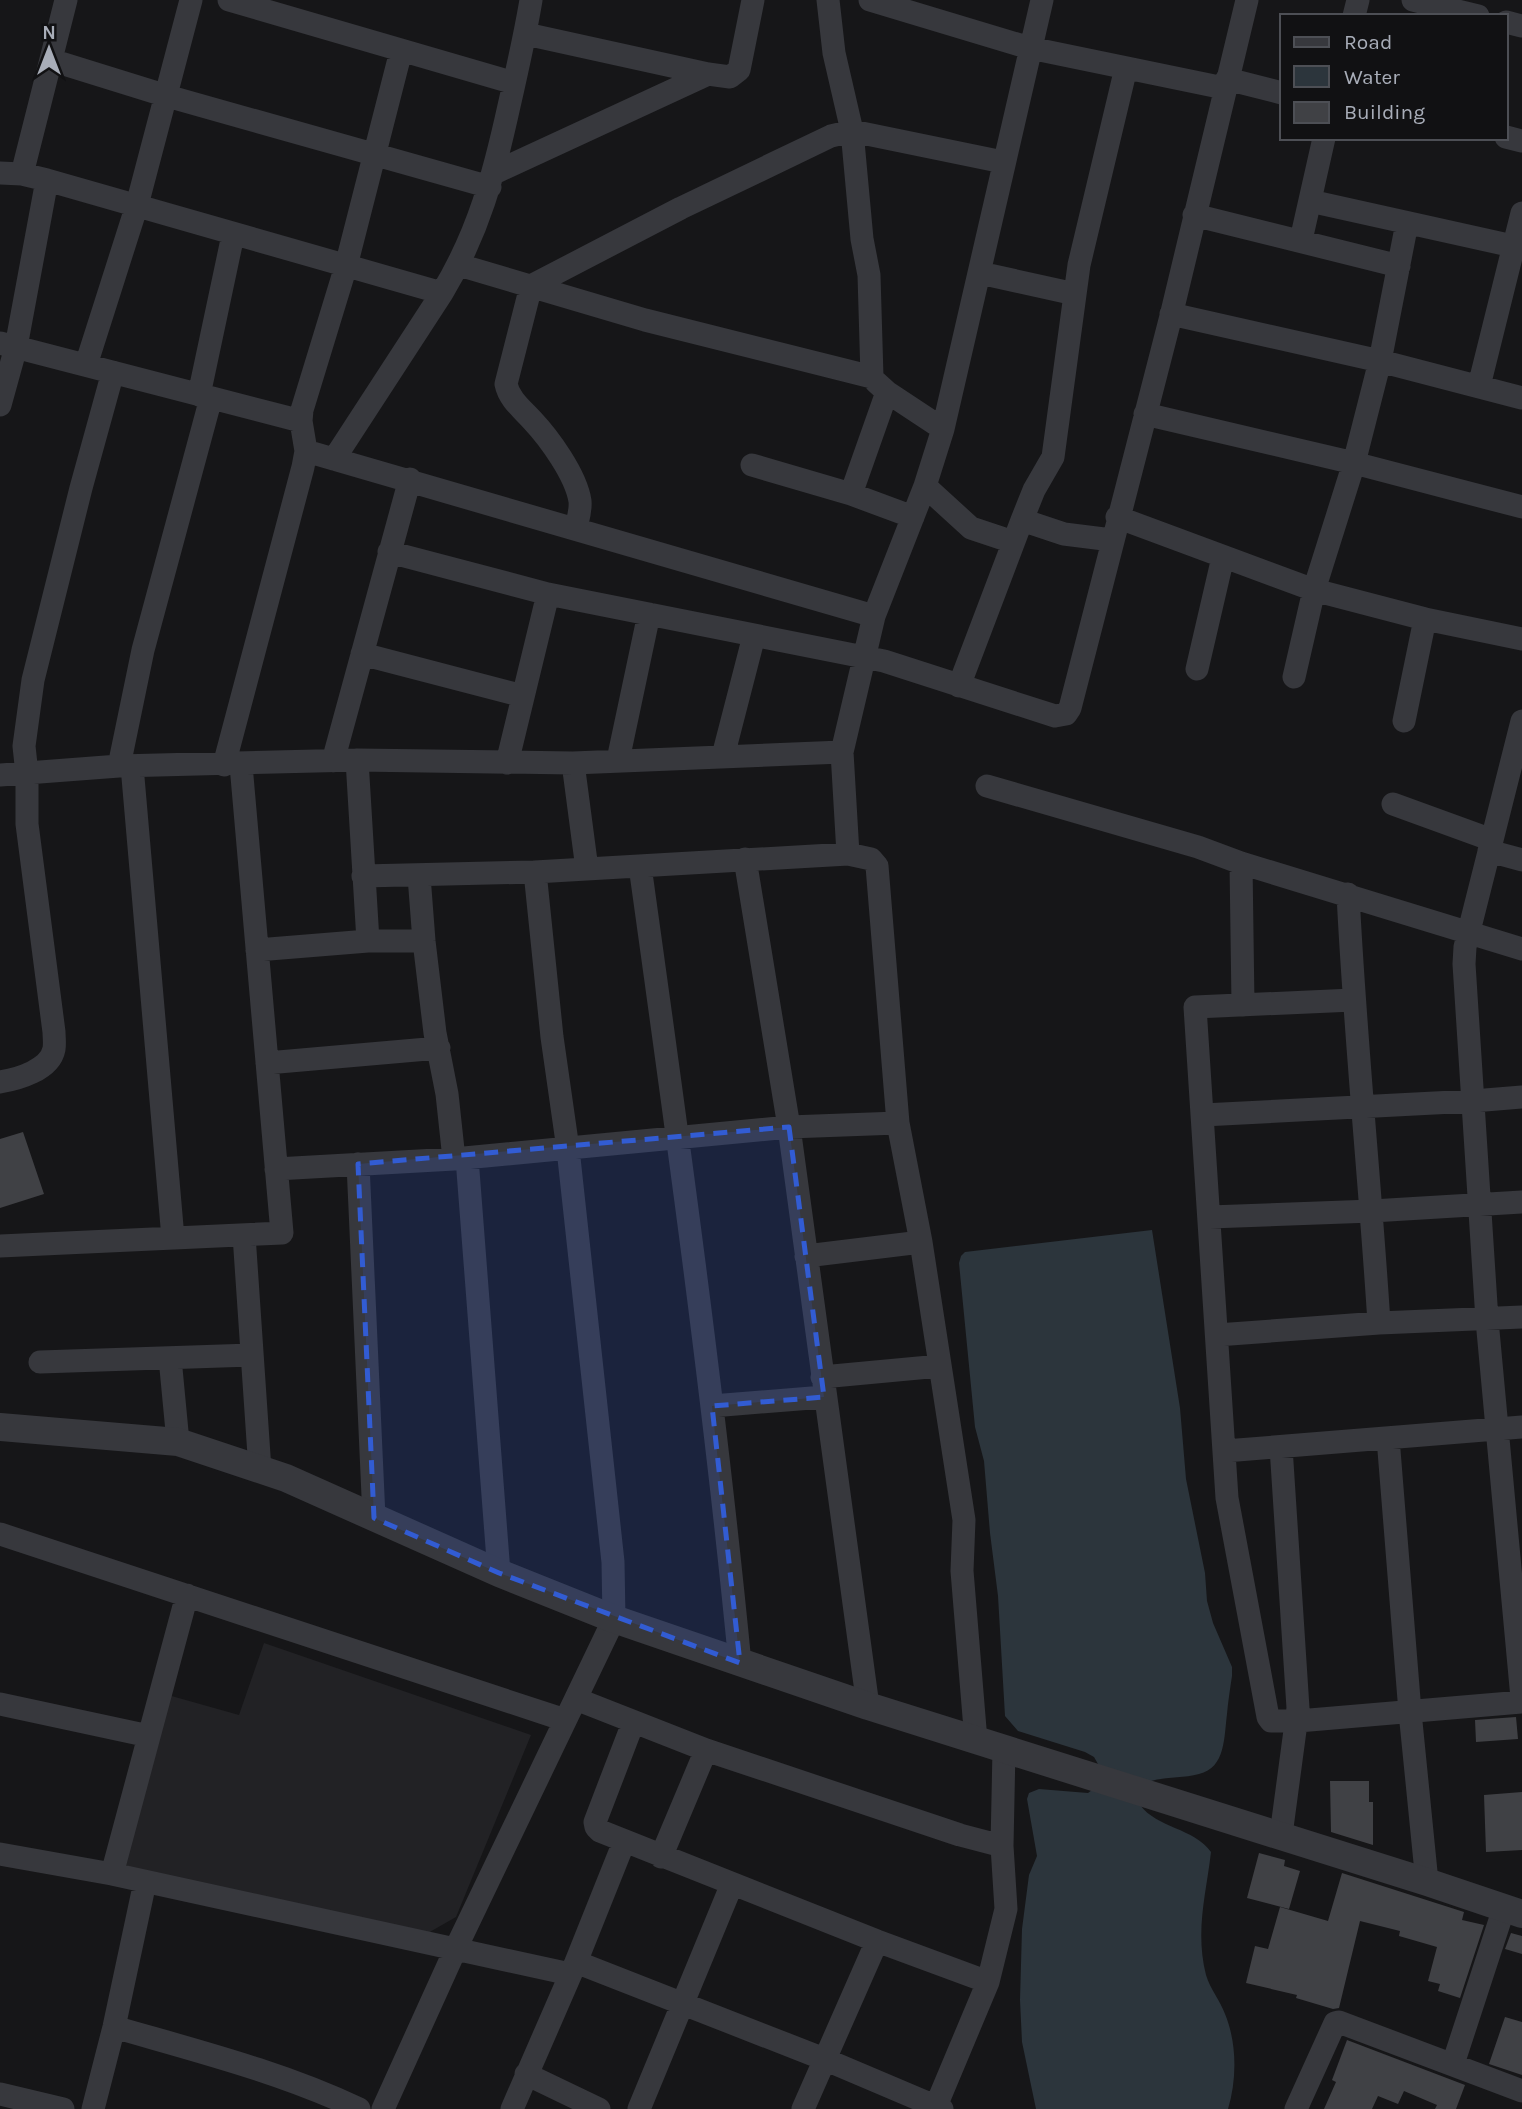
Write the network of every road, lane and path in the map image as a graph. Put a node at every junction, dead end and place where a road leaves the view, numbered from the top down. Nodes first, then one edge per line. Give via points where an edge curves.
1 (66, 0) edge
2 (191, 0) edge
3 (229, 0) edge
4 (531, 0) edge
5 (753, 0) edge
6 (828, 0) edge
7 (870, 0) edge
8 (1042, 0) edge
9 (1247, 0) edge
10 (1413, 0) edge
11 (1472, 10) edge
12 (526, 34) junction
13 (1030, 48) junction
14 (401, 51) junction
15 (51, 60) junction
16 (1126, 68) junction
17 (708, 75) junction
18 (514, 83) junction
19 (1226, 84) junction
20 (1280, 93) edge
21 (167, 96) junction
22 (852, 131) junction
23 (1324, 140) edge
24 (375, 155) junction
25 (1003, 162) junction
26 (11, 174) edge
27 (47, 180) junction
28 (492, 180) junction
29 (1310, 201) junction
30 (136, 205) junction
31 (1522, 213) edge
32 (1194, 215) junction
33 (1407, 223) junction
34 (233, 235) junction
35 (1301, 240) junction
36 (1518, 247) edge
37 (459, 265) junction
38 (346, 266) junction
39 (1399, 266) junction
40 (980, 273) junction
41 (531, 286) junction
42 (442, 293) junction
43 (1075, 294) junction
44 (1171, 314) junction
45 (8, 345) edge
46 (1380, 361) junction
47 (86, 365) junction
48 (113, 372) junction
49 (879, 385) junction
50 (1479, 386) junction
51 (205, 396) junction
52 (1522, 398) edge
53 (0, 405) edge
54 (1145, 414) junction
55 (301, 421) junction
56 (943, 429) junction
57 (306, 451) junction
58 (334, 459) junction
59 (1354, 463) junction
60 (752, 465) dead end
61 (410, 479) junction
62 (925, 486) junction
63 (851, 494) junction
64 (1522, 507) edge
65 (913, 517) junction
66 (1022, 520) junction
67 (576, 528) junction
68 (1115, 528) junction
69 (1013, 542) junction
70 (389, 552) junction
71 (1223, 557) junction
72 (1314, 590) junction
73 (548, 594) junction
74 (649, 614) junction
75 (874, 616) junction
76 (1425, 619) junction
77 (754, 636) junction
78 (1522, 639) edge
79 (362, 654) junction
80 (864, 657) junction
81 (1197, 669) dead end
82 (1294, 677) dead end
83 (959, 686) junction
84 (523, 696) junction
85 (1404, 721) dead end
86 (1521, 733) edge
87 (842, 752) junction
88 (723, 755) junction
89 (357, 760) junction
90 (618, 760) junction
91 (333, 761) junction
92 (507, 763) junction
93 (573, 763) junction
94 (232, 765) junction
95 (125, 766) junction
96 (27, 774) junction
97 (0, 775) edge
98 (987, 786) dead end
99 (1393, 804) dead end
100 (1491, 845) junction
101 (848, 854) junction
102 (745, 859) junction
103 (1522, 860) edge
104 (1241, 863) junction
105 (640, 866) junction
106 (587, 869) junction
107 (536, 872) junction
108 (363, 876) junction
109 (419, 876) junction
110 (1348, 894) junction
111 (1468, 933) junction
112 (424, 941) junction
113 (368, 942) junction
114 (1522, 948) edge
115 (257, 950) junction
116 (1353, 1000) junction
117 (1243, 1005) junction
118 (439, 1048) junction
119 (267, 1063) junction
120 (0, 1082) edge
121 (1522, 1097) edge
122 (1473, 1101) junction
123 (1364, 1106) junction
124 (1203, 1115) junction
125 (898, 1123) junction
126 (789, 1127) junction
127 (679, 1139) junction
128 (568, 1149) junction
129 (460, 1158) junction
130 (358, 1164) junction
131 (276, 1168) junction
132 (1522, 1202) edge
133 (1480, 1205) junction
134 (1372, 1211) junction
135 (1210, 1217) junction
136 (244, 1235) junction
137 (173, 1238) junction
138 (921, 1242) junction
139 (0, 1245) edge
140 (806, 1256) junction
141 (1522, 1317) edge
142 (1487, 1320) junction
143 (1379, 1324) junction
144 (1217, 1335) junction
145 (252, 1355) junction
146 (170, 1358) junction
147 (40, 1362) dead end
148 (940, 1366) junction
149 (823, 1387) junction
150 (712, 1406) junction
151 (0, 1427) edge
152 (1522, 1427) edge
153 (1497, 1429) junction
154 (1388, 1438) junction
155 (178, 1443) junction
156 (1281, 1447) junction
157 (1224, 1451) junction
158 (260, 1470) junction
159 (374, 1518) junction
160 (0, 1534) edge
161 (499, 1573) junction
162 (187, 1595) junction
163 (614, 1619) junction
164 (740, 1663) junction
165 (576, 1699) junction
166 (1522, 1700) edge
167 (0, 1703) edge
168 (868, 1706) junction
169 (1410, 1712) junction
170 (565, 1720) junction
171 (1298, 1721) junction
172 (634, 1723) junction
173 (149, 1736) junction
174 (976, 1741) junction
175 (1004, 1749) junction
176 (706, 1750) junction
177 (1281, 1835) junction
178 (624, 1842) junction
179 (1002, 1846) junction
180 (0, 1854) edge
181 (661, 1857) junction
182 (112, 1874) junction
183 (145, 1882) junction
184 (1427, 1882) junction
185 (732, 1884) junction
186 (1513, 1911) edge
187 (877, 1941) junction
188 (456, 1948) junction
189 (573, 1968) junction
190 (988, 1982) junction
191 (683, 2005) junction
192 (114, 2027) junction
193 (824, 2059) junction
194 (1453, 2064) junction
195 (526, 2074) junction
196 (1522, 2091) edge
197 (0, 2094) edge
198 (939, 2107) edge
199 (64, 2109) edge
200 (93, 2109) edge
201 (359, 2109) edge
202 (383, 2109) edge
203 (512, 2109) edge
204 (599, 2109) edge
205 (639, 2109) edge
206 (803, 2109) edge
207 (1296, 2109) edge

1 - 15 street
2 - 21 street
3 - 14 street
4 - 12 street
5 - 17 street via 739,71 730,77
6 - 22 street via 834,53
7 - 13 street
8 - 13 street
9 - 19 street
10 - 11 street
12 - 17 street
12 - 18 street
13 - 16 street
13 - 25 street
14 - 18 street
14 - 24 street
15 - 21 street
15 - 26 street
16 - 19 street
16 - 43 street
17 - 28 street
18 - 28 street
19 - 20 street
19 - 32 street
21 - 24 street
21 - 30 street
22 - 25 street
22 - 41 street via 831,136 681,208
22 - 49 street
23 - 29 street
24 - 28 street
24 - 38 street
25 - 40 street
26 - 27 street
27 - 30 street
27 - 45 street
28 - 37 street
29 - 33 street
29 - 35 street
30 - 34 street
30 - 47 street
31 - 36 street
32 - 35 street
32 - 44 street
33 - 36 street
33 - 39 street
34 - 38 street
34 - 51 street
35 - 39 street
36 - 50 street
37 - 41 street
37 - 42 street
38 - 42 street
38 - 55 street
39 - 46 street
40 - 43 street
40 - 56 street
41 - 49 street
41 - 67 street via 506,384 514,401 543,432 575,486 580,506
42 - 58 street
43 - 66 street via 1053,457
44 - 46 street
44 - 54 street
45 - 47 street
45 - 53 street
46 - 50 street
46 - 59 street
47 - 48 street
48 - 51 street
48 - 96 street via 33,680 24,746
49 - 56 street
49 - 63 street
50 - 52 street
51 - 55 street
51 - 95 street via 143,650
54 - 59 street
54 - 68 street
55 - 57 street
56 - 62 street
57 - 58 street
57 - 94 street
58 - 61 street
59 - 64 street
59 - 72 street
60 - 63 street
61 - 67 street
61 - 70 street
62 - 65 street
62 - 69 street via 971,528
63 - 65 street
65 - 75 street
66 - 68 street via 1064,534
66 - 69 street
67 - 75 street
68 - 71 street
68 - 83 street via 1066,714 1055,716
69 - 83 street
70 - 73 street
70 - 79 street
71 - 72 street
71 - 81 street
72 - 76 street
72 - 82 street
73 - 74 street
73 - 84 street
74 - 77 street
74 - 90 street
75 - 80 street
76 - 78 street
76 - 85 street
77 - 80 street
77 - 88 street
79 - 84 street
79 - 91 street
80 - 83 street
80 - 87 street
84 - 92 street
86 - 100 street
87 - 88 street
87 - 101 street
88 - 90 street
89 - 91 street
89 - 92 street
89 - 108 street
90 - 93 street
91 - 94 street
92 - 93 street
93 - 106 street
94 - 95 street
94 - 115 street
95 - 96 street
95 - 137 street
96 - 97 street
96 - 120 street via 27,824 54,1050 47,1063 17,1080
98 - 104 street
99 - 100 street
100 - 103 street
100 - 111 street
101 - 102 street
101 - 125 street via 871,859 877,866
102 - 105 street
102 - 126 street
104 - 110 street
104 - 117 street
105 - 106 street
105 - 127 street
106 - 107 street
107 - 109 street
107 - 128 street
108 - 109 street
108 - 113 street
109 - 112 street
110 - 111 street
110 - 116 street
111 - 114 street
111 - 122 street via 1464,964
112 - 113 street
112 - 118 street
113 - 115 street
115 - 119 street
116 - 117 street
116 - 123 street
117 - 124 street via 1195,1007
118 - 119 street
118 - 129 street
119 - 131 street
121 - 122 street
122 - 123 street
122 - 133 street
123 - 124 street
123 - 134 street
124 - 135 street
125 - 126 street
125 - 138 street
126 - 127 street
126 - 140 street
127 - 128 street
127 - 150 street
128 - 129 street
128 - 163 street via 613,1562
129 - 130 street
129 - 161 street
130 - 131 street
130 - 159 street
131 - 136 street via 282,1233
132 - 133 street
133 - 134 street
133 - 142 street
134 - 135 street
134 - 143 street
135 - 144 street
136 - 137 street
136 - 145 street
137 - 139 street
138 - 140 street
138 - 148 street
140 - 149 street
141 - 142 street
142 - 143 street
142 - 153 street
143 - 144 street
144 - 157 street
145 - 146 street
145 - 158 street
146 - 147 street
146 - 155 street
148 - 149 street
148 - 174 street via 964,1520 962,1571
149 - 150 street
149 - 168 street
150 - 164 street
151 - 155 street
152 - 153 street
153 - 154 street
153 - 166 street
154 - 156 street
154 - 169 street
155 - 158 street
156 - 157 street
156 - 171 street
157 - 171 street via 1231,1521 1268,1717 1271,1721
158 - 159 street
159 - 161 street
160 - 162 street
161 - 163 street
162 - 170 street
162 - 173 street
163 - 164 street
163 - 165 street
164 - 168 street
165 - 170 street
165 - 172 street
166 - 169 street
167 - 173 street
168 - 174 street
169 - 171 street
169 - 184 street
170 - 188 street
171 - 177 street
172 - 176 street
172 - 178 street via 596,1822 600,1831
173 - 182 street
174 - 175 street
175 - 177 street
175 - 179 street
176 - 179 street
176 - 181 street
177 - 184 street
178 - 181 street
178 - 189 street
179 - 190 street via 1006,1909
180 - 182 street
181 - 185 street
182 - 183 street
183 - 188 street
183 - 192 street
184 - 186 street
185 - 187 street
185 - 191 street
186 - 194 street
187 - 190 street
187 - 193 street
188 - 189 street
188 - 202 street
189 - 191 street
189 - 195 street
190 - 198 street
191 - 193 street
191 - 205 street
192 - 200 street
192 - 201 street via 244,2065
193 - 198 street
193 - 206 street
194 - 196 street
194 - 207 street via 1337,2022
195 - 203 street
195 - 204 street
197 - 199 street

